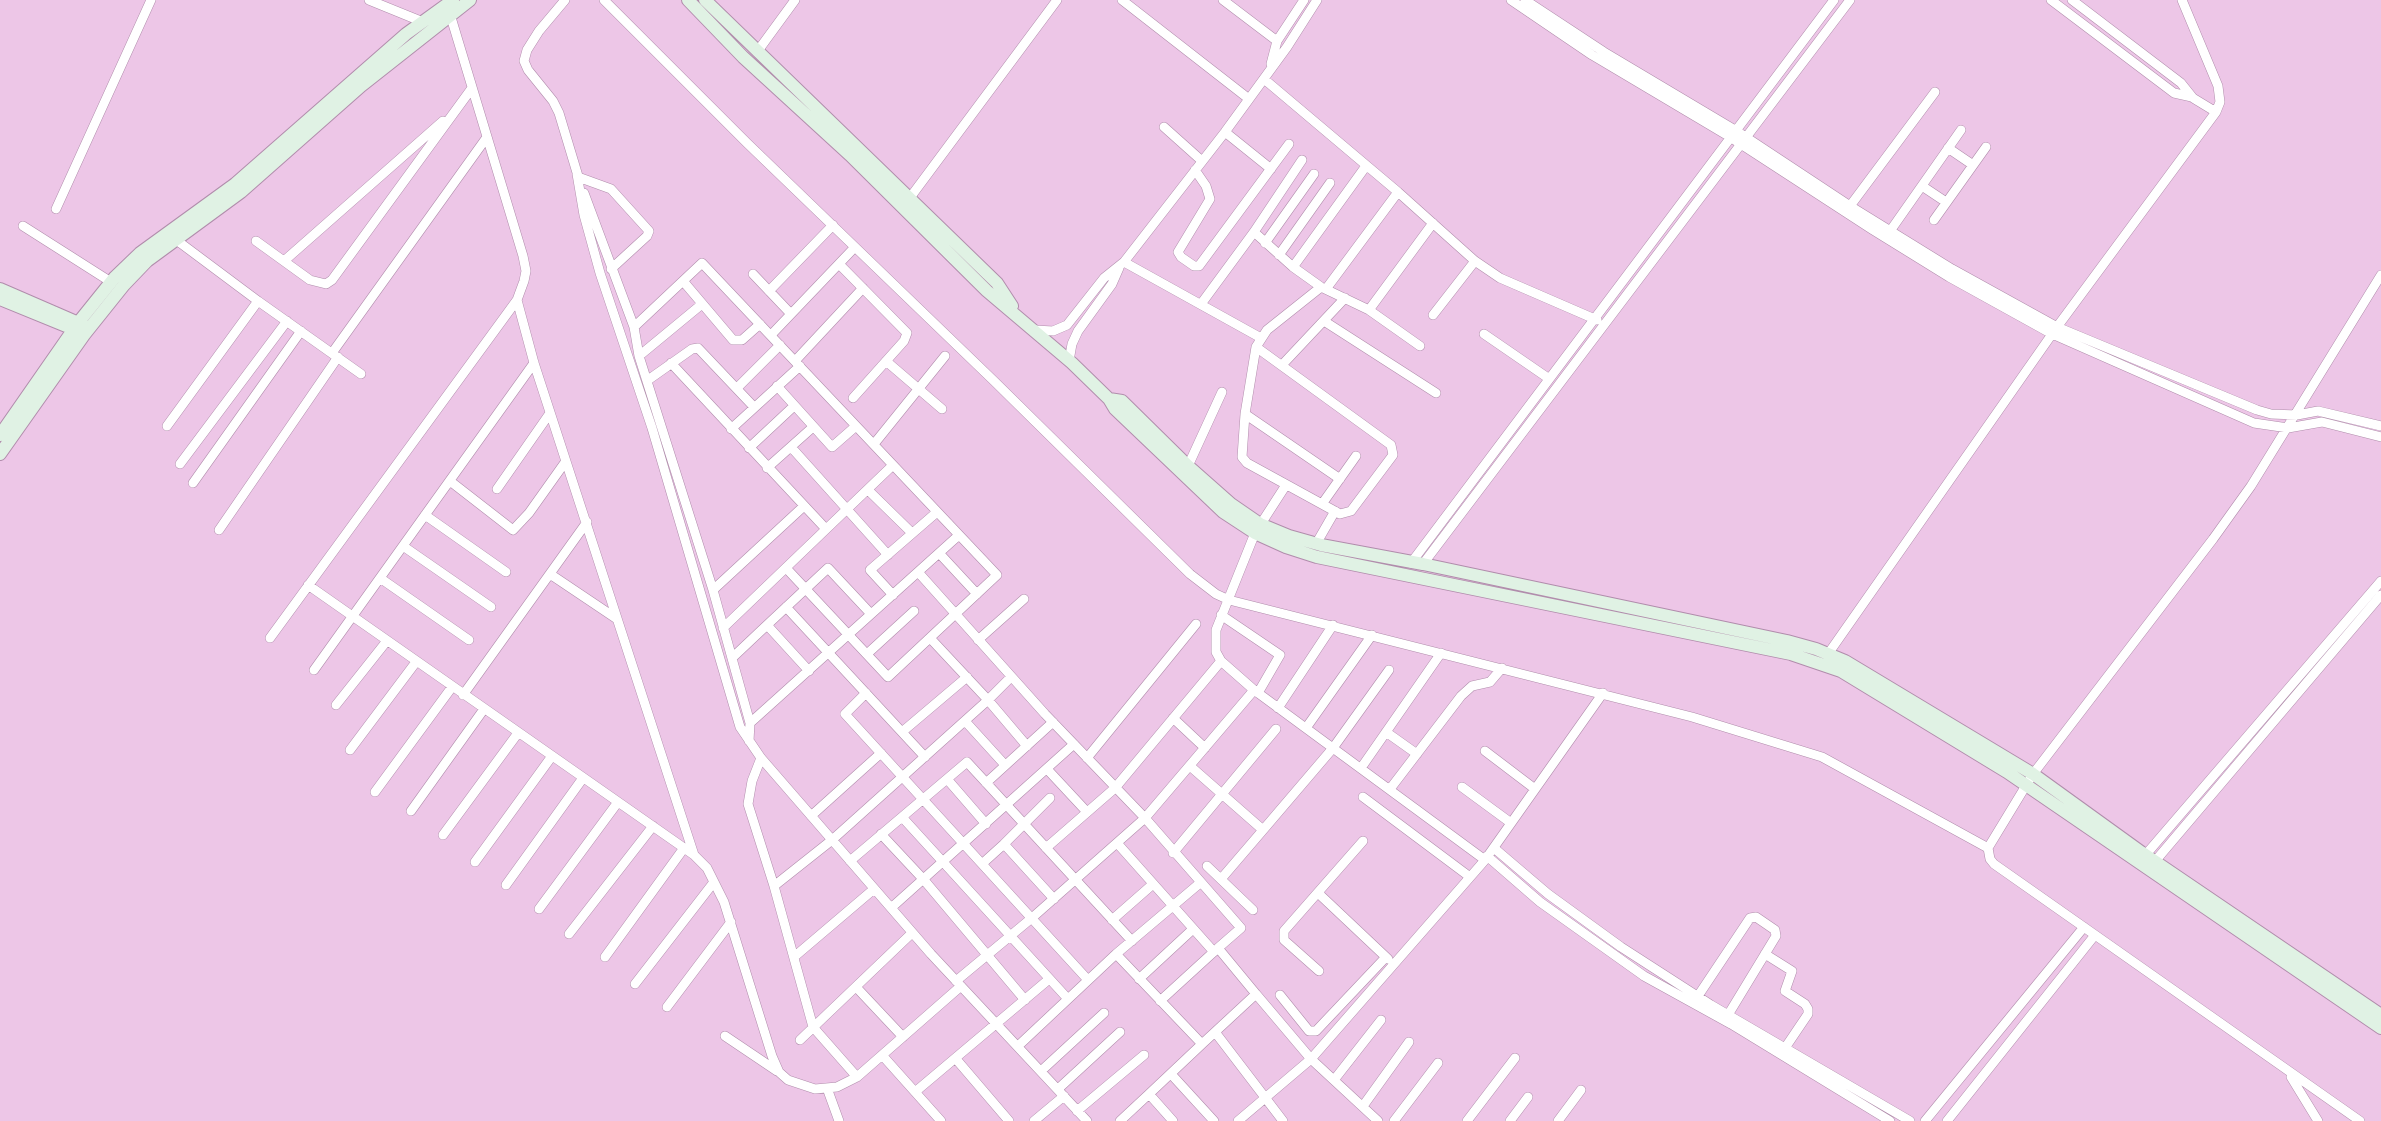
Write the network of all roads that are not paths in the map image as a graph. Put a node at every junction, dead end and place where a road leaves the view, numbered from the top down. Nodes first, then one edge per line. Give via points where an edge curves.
1 (151, 0) edge
2 (369, 0) edge
3 (453, 0) edge
4 (470, 0) edge
5 (565, 0) edge
6 (604, 0) edge
7 (688, 0) edge
8 (705, 0) edge
9 (795, 0) edge
10 (1057, 0) edge
11 (1122, 0) edge
12 (1223, 0) edge
13 (1304, 0) edge
14 (1317, 0) edge
15 (1511, 0) edge
16 (1525, 0) edge
17 (1834, 0) edge
18 (1850, 0) edge
19 (2052, 0) edge
20 (2072, 0) edge
21 (2182, 0) edge
22 (450, 14) junction
23 (423, 22) junction
24 (1277, 41) junction
25 (757, 52) junction
26 (1270, 69) junction
27 (1264, 79) junction
28 (472, 88) junction
29 (1935, 92) dead end
30 (2193, 98) junction
31 (1249, 99) junction
32 (457, 110) junction
33 (2216, 112) junction
34 (1164, 127) dead end
35 (1961, 130) dead end
36 (1225, 132) junction
37 (1732, 134) junction
38 (487, 137) junction
39 (1743, 141) junction
40 (1289, 144) dead end
41 (1986, 147) dead end
42 (1948, 148) junction
43 (1302, 160) dead end
44 (1202, 161) junction
45 (1973, 165) junction
46 (1367, 166) junction
47 (1271, 169) junction
48 (1195, 170) junction
49 (1314, 174) dead end
50 (578, 175) junction
51 (1330, 183) dead end
52 (1922, 186) junction
53 (1398, 191) junction
54 (909, 200) junction
55 (1946, 202) junction
56 (1850, 206) junction
57 (56, 209) dead end
58 (1934, 220) dead end
59 (1433, 223) junction
60 (833, 225) junction
61 (23, 226) dead end
62 (1254, 232) junction
63 (1888, 234) junction
64 (176, 239) junction
65 (256, 241) dead end
66 (1265, 243) junction
67 (855, 247) junction
68 (1279, 255) junction
69 (284, 261) junction
70 (1475, 261) junction
71 (839, 264) junction
72 (1122, 264) junction
73 (1293, 267) junction
74 (611, 269) junction
75 (753, 274) dead end
76 (2381, 275) edge
77 (683, 281) junction
78 (111, 282) junction
79 (863, 288) junction
80 (1323, 288) junction
81 (0, 289) edge
82 (769, 291) junction
83 (1345, 298) junction
84 (0, 299) edge
85 (517, 300) junction
86 (258, 301) junction
87 (702, 304) junction
88 (1201, 304) junction
89 (1369, 310) junction
90 (790, 314) junction
91 (1017, 315) junction
92 (1433, 315) dead end
93 (1593, 319) junction
94 (287, 321) junction
95 (1324, 321) junction
96 (760, 324) junction
97 (1605, 324) junction
98 (634, 327) junction
99 (81, 328) junction
100 (1035, 330) junction
101 (2054, 330) junction
102 (302, 331) junction
103 (1484, 334) dead end
104 (771, 335) junction
105 (1259, 342) junction
106 (780, 345) junction
107 (1420, 345) dead end
108 (335, 355) junction
109 (639, 356) junction
110 (945, 356) dead end
111 (886, 361) junction
112 (1069, 361) junction
113 (534, 363) junction
114 (671, 363) junction
115 (797, 363) junction
116 (1282, 365) junction
117 (361, 374) dead end
118 (1548, 378) junction
119 (648, 380) junction
120 (777, 386) junction
121 (737, 388) junction
122 (918, 388) junction
123 (1222, 392) dead end
124 (1436, 393) dead end
125 (853, 398) dead end
126 (1109, 399) junction
127 (794, 406) junction
128 (754, 407) junction
129 (942, 409) dead end
130 (550, 413) junction
131 (1245, 414) junction
132 (2297, 415) junction
133 (167, 426) dead end
134 (856, 426) junction
135 (2381, 426) edge
136 (813, 427) junction
137 (2288, 428) junction
138 (731, 429) junction
139 (0, 435) edge
140 (2381, 437) edge
141 (874, 444) junction
142 (791, 447) junction
143 (749, 448) junction
144 (0, 454) edge
145 (1356, 456) dead end
146 (566, 461) junction
147 (180, 464) dead end
148 (893, 465) junction
149 (1188, 466) junction
150 (767, 468) junction
151 (1340, 479) junction
152 (450, 481) junction
153 (193, 483) dead end
154 (1286, 485) junction
155 (497, 489) dead end
156 (867, 490) junction
157 (1322, 504) junction
158 (804, 506) junction
159 (848, 509) junction
160 (1335, 511) junction
161 (937, 512) junction
162 (425, 515) junction
163 (587, 522) junction
164 (1257, 529) junction
165 (219, 530) dead end
166 (826, 530) junction
167 (912, 533) junction
168 (960, 535) junction
169 (1316, 544) junction
170 (403, 546) junction
171 (939, 553) junction
172 (888, 555) junction
173 (1417, 563) junction
174 (786, 568) junction
175 (506, 572) dead end
176 (919, 572) junction
177 (550, 574) junction
178 (380, 578) junction
179 (2381, 581) edge
180 (308, 585) junction
181 (805, 589) junction
182 (713, 590) junction
183 (977, 594) junction
184 (893, 595) junction
185 (2381, 595) edge
186 (1230, 596) junction
187 (1024, 599) dead end
188 (491, 607) dead end
189 (786, 607) junction
190 (915, 611) dead end
191 (872, 614) junction
192 (955, 614) junction
193 (1221, 615) junction
194 (352, 618) junction
195 (617, 619) junction
196 (1196, 624) dead end
197 (767, 625) junction
198 (1333, 625) junction
199 (723, 628) junction
200 (849, 635) junction
201 (1372, 635) junction
202 (270, 638) dead end
203 (930, 638) junction
204 (469, 640) dead end
205 (978, 640) junction
206 (386, 642) junction
207 (829, 653) junction
208 (1441, 653) junction
209 (867, 654) junction
210 (1828, 654) junction
211 (732, 657) junction
212 (1221, 661) junction
213 (416, 662) junction
214 (1502, 668) junction
215 (314, 670) dead end
216 (809, 670) junction
217 (1389, 670) dead end
218 (967, 677) junction
219 (1012, 677) junction
220 (452, 687) junction
221 (1256, 692) junction
222 (866, 693) junction
223 (1603, 693) junction
224 (463, 695) junction
225 (988, 700) junction
226 (336, 705) dead end
227 (1278, 708) junction
228 (484, 709) junction
229 (1173, 718) junction
230 (965, 721) junction
231 (1053, 722) junction
232 (750, 723) junction
233 (1306, 728) junction
234 (1276, 729) dead end
235 (902, 732) junction
236 (1387, 732) junction
237 (518, 733) junction
238 (749, 743) junction
239 (1074, 744) junction
240 (1027, 746) junction
241 (1205, 748) junction
242 (1333, 748) junction
243 (350, 750) dead end
244 (1485, 751) dead end
245 (881, 752) junction
246 (1417, 754) junction
247 (552, 756) junction
248 (925, 757) junction
249 (761, 758) junction
250 (1087, 758) junction
251 (1005, 765) junction
252 (1190, 766) junction
253 (1361, 768) junction
254 (1047, 769) junction
255 (904, 777) junction
256 (583, 778) junction
257 (947, 779) junction
258 (2029, 780) junction
259 (986, 783) junction
260 (1115, 788) junction
261 (1462, 788) dead end
262 (1390, 789) junction
263 (1535, 789) junction
264 (375, 793) dead end
265 (1222, 794) junction
266 (1363, 797) dead end
267 (1050, 798) dead end
268 (924, 799) junction
269 (618, 802) junction
270 (1007, 805) junction
271 (411, 811) dead end
272 (1087, 812) junction
273 (811, 816) junction
274 (902, 817) junction
275 (1145, 818) junction
276 (1511, 823) junction
277 (986, 824) junction
278 (1024, 824) junction
279 (653, 826) junction
280 (1263, 830) junction
281 (881, 834) junction
282 (443, 835) dead end
283 (832, 840) junction
284 (1363, 841) dead end
285 (1117, 843) junction
286 (965, 844) junction
287 (1004, 844) junction
288 (684, 848) junction
289 (1046, 848) junction
290 (1494, 848) junction
291 (1988, 848) junction
292 (1173, 853) junction
293 (694, 855) junction
294 (1486, 858) junction
295 (850, 861) junction
296 (475, 862) dead end
297 (2147, 862) junction
298 (943, 863) junction
299 (984, 863) junction
300 (1207, 866) dead end
301 (1470, 877) junction
302 (1221, 879) junction
303 (924, 880) junction
304 (1074, 881) junction
305 (714, 882) junction
306 (1200, 883) junction
307 (1153, 884) junction
308 (506, 885) dead end
309 (774, 886) junction
310 (874, 889) junction
311 (1318, 893) junction
312 (1054, 899) junction
313 (1173, 906) junction
314 (891, 908) junction
315 (539, 909) dead end
316 (1253, 910) dead end
317 (1033, 917) junction
318 (1112, 920) junction
319 (732, 922) junction
320 (2084, 927) junction
321 (1193, 929) junction
322 (912, 933) junction
323 (569, 934) dead end
324 (2095, 935) junction
325 (1009, 936) junction
326 (1132, 941) junction
327 (1216, 950) junction
328 (1116, 954) junction
329 (1765, 954) junction
330 (987, 956) junction
331 (605, 957) dead end
332 (794, 957) junction
333 (1385, 957) junction
334 (1394, 964) junction
335 (1320, 971) dead end
336 (1139, 979) junction
337 (1048, 980) junction
338 (1088, 980) junction
339 (635, 984) dead end
340 (958, 984) junction
341 (856, 987) junction
342 (1256, 994) junction
343 (1280, 995) dead end
344 (1698, 996) junction
345 (1068, 999) junction
346 (1025, 1000) junction
347 (1160, 1001) junction
348 (667, 1007) dead end
349 (1104, 1013) dead end
350 (1728, 1015) junction
351 (2381, 1015) edge
352 (1381, 1020) dead end
353 (997, 1024) junction
354 (813, 1027) junction
355 (2381, 1028) edge
356 (1120, 1032) dead end
357 (1215, 1032) junction
358 (725, 1036) dead end
359 (903, 1037) junction
360 (800, 1040) dead end
361 (1409, 1042) dead end
362 (1202, 1044) junction
363 (1018, 1046) junction
364 (1785, 1048) junction
365 (881, 1055) junction
366 (1144, 1055) dead end
367 (1515, 1058) dead end
368 (956, 1059) junction
369 (1311, 1059) junction
370 (1438, 1063) dead end
371 (1041, 1071) junction
372 (779, 1072) junction
373 (2288, 1072) junction
374 (1171, 1074) junction
375 (857, 1076) junction
376 (1334, 1080) junction
377 (827, 1088) junction
378 (1581, 1090) dead end
379 (915, 1092) junction
380 (1061, 1092) junction
381 (1149, 1094) junction
382 (1528, 1097) dead end
383 (1265, 1098) junction
384 (1363, 1106) junction
385 (1077, 1111) junction
386 (1166, 1119) edge
387 (1241, 1120) edge
388 (839, 1121) edge
389 (941, 1121) edge
390 (1009, 1121) edge
391 (1034, 1121) edge
392 (1087, 1121) edge
393 (1120, 1121) edge
394 (1214, 1121) edge
395 (1283, 1121) edge
396 (1378, 1121) edge
397 (1394, 1121) edge
398 (1467, 1121) edge
399 (1510, 1121) edge
400 (1558, 1121) edge
401 (1890, 1121) edge
402 (1910, 1121) edge
403 (1925, 1121) edge
404 (1947, 1121) edge
405 (2318, 1121) edge
406 (2360, 1121) edge

1 - 57 street
2 - 23 street
3 - 23 main road
4 - 22 main road
5 - 50 street via 539,31 524,61 559,113
6 - 60 street
7 - 91 main road
8 - 25 main road
9 - 25 street
10 - 54 street
11 - 31 street
12 - 24 street
13 - 24 street
14 - 26 street
15 - 37 street via 1592,55
16 - 37 street
17 - 37 street
18 - 39 street
19 - 30 street via 2174,93
20 - 30 street via 2181,83
21 - 33 street via 2218,86
22 - 28 street
22 - 64 main road via 360,86 241,192
23 - 78 main road via 235,184 140,253
24 - 26 street
25 - 54 main road
26 - 27 street
27 - 31 street
27 - 46 street
28 - 32 street
28 - 38 street
29 - 56 street
30 - 33 street
31 - 36 street
32 - 69 street
32 - 69 street via 332,279 317,283
33 - 101 street
34 - 44 street
35 - 42 street
36 - 44 street
36 - 47 street
37 - 39 street
37 - 93 street
38 - 85 street via 526,271
38 - 108 street
39 - 56 street
39 - 63 street
39 - 97 street
40 - 47 street
41 - 45 street
42 - 45 street
42 - 52 street
43 - 62 street
44 - 48 street
45 - 55 street
46 - 53 street
46 - 73 street
47 - 48 street via 1199,266 1178,252 1210,199
48 - 72 street
49 - 66 street
50 - 74 street
50 - 74 street via 611,189 649,231
50 - 238 street via 600,273 656,440 740,727
51 - 68 street
52 - 55 street
52 - 63 street
53 - 59 street
53 - 80 street
54 - 91 main road via 996,283
55 - 58 street
56 - 63 street
59 - 70 street
59 - 89 street
60 - 67 street
60 - 82 street
61 - 78 street
62 - 66 street
62 - 88 street
63 - 101 street via 1949,277
64 - 86 street
64 - 99 main road via 147,261
65 - 69 street
66 - 68 street
67 - 71 street
67 - 186 street via 1190,574 1206,587
68 - 73 street
70 - 92 street
70 - 93 street via 1500,278
71 - 79 street
71 - 90 street
72 - 88 street
72 - 100 street via 1104,278 1067,325 1053,331
72 - 112 street via 1078,331
73 - 80 street
74 - 98 street
75 - 82 street
76 - 132 street
77 - 87 street
77 - 96 street via 702,263
77 - 98 street
78 - 99 main road
79 - 111 street via 907,332
79 - 115 street
80 - 83 street
80 - 105 street via 1267,330
81 - 99 main road
82 - 90 street
83 - 89 street
83 - 95 street
84 - 99 main road
85 - 113 street
85 - 180 street
86 - 94 street
86 - 133 street
87 - 96 street via 738,342
87 - 109 street
88 - 105 street
89 - 107 street
90 - 104 street
91 - 100 main road
93 - 97 street
93 - 118 street
94 - 102 street
94 - 147 street
95 - 116 street
95 - 124 street
96 - 104 street
97 - 173 street
98 - 109 street
99 - 139 main road
99 - 144 main road
100 - 112 main road
101 - 132 street via 2257,410
101 - 137 street via 2254,424
101 - 210 street
102 - 108 street
102 - 153 street
103 - 118 street
104 - 106 street
105 - 116 street
105 - 131 street
106 - 115 street
106 - 121 street
108 - 117 street
108 - 165 street
109 - 119 street
110 - 122 street
111 - 122 street
111 - 125 street
112 - 126 main road
113 - 130 street
113 - 152 street
114 - 119 street
114 - 121 street via 698,348
114 - 138 street
115 - 120 street
115 - 134 street
116 - 160 street via 1393,449 1351,511
118 - 173 street
119 - 182 street
120 - 127 street
120 - 128 street
121 - 128 street
122 - 129 street
122 - 141 street
123 - 149 street
126 - 149 main road via 1122,401
126 - 164 main road via 1115,410 1223,512
127 - 136 street
127 - 143 street
128 - 138 street
130 - 146 street
130 - 155 street
131 - 151 street
131 - 154 street via 1242,457
132 - 135 street via 2318,411
132 - 137 street
134 - 136 street via 832,447
134 - 141 street
136 - 142 street
137 - 140 street via 2322,422
137 - 258 street via 2213,539
138 - 143 street
141 - 148 street
142 - 150 street
142 - 159 street
143 - 150 street
145 - 151 street
146 - 152 street via 513,530
146 - 163 street
148 - 156 street
148 - 161 street
149 - 164 main road
150 - 158 street
151 - 157 street
152 - 162 street
154 - 157 street
154 - 164 street
156 - 159 street
156 - 167 street
157 - 160 street
158 - 166 street
158 - 182 street
159 - 166 street
159 - 172 street
160 - 169 street
161 - 167 street
161 - 168 street
162 - 170 street
162 - 175 street
163 - 177 street
163 - 195 street
164 - 169 main road
164 - 186 street
164 - 258 main road via 1286,547 1317,557 1814,660
166 - 174 street
167 - 172 street
168 - 171 street
168 - 183 street via 997,575
169 - 173 main road
170 - 178 street
170 - 188 street
171 - 176 street
171 - 183 street
172 - 184 street via 870,570
173 - 210 main road via 1787,641
174 - 181 street
174 - 199 street
176 - 184 street
176 - 192 street
177 - 195 street
177 - 224 street
178 - 194 street
178 - 204 street
179 - 297 street
180 - 194 street
180 - 202 street
181 - 189 street
181 - 191 street via 828,568
181 - 200 street
182 - 199 street
183 - 192 street
184 - 191 street
185 - 297 street
186 - 193 street
186 - 198 street
187 - 205 street
189 - 197 street
189 - 207 street
190 - 209 street
191 - 200 street
192 - 203 street
192 - 205 street
193 - 212 street via 1216,652
193 - 221 street via 1280,654
194 - 206 street
194 - 215 street
195 - 293 street
196 - 250 street
197 - 211 street
197 - 216 street
198 - 201 street
198 - 227 street
199 - 211 street
200 - 207 street
200 - 209 street
201 - 208 street
201 - 233 street
203 - 209 street via 888,677
203 - 218 street
205 - 219 street
206 - 213 street
206 - 226 street
207 - 216 street
207 - 222 street
208 - 214 street
208 - 236 street
210 - 258 main road
211 - 232 street
212 - 221 street
212 - 229 street
213 - 220 street
213 - 243 street
214 - 223 street
214 - 246 street via 1490,682 1467,689
216 - 232 street
217 - 242 street
218 - 225 street
218 - 235 street
219 - 225 street
219 - 231 street
220 - 224 street
220 - 264 street
221 - 227 street
221 - 241 street
222 - 235 street
222 - 245 street via 845,714
223 - 263 street
223 - 291 street via 1822,757
224 - 228 street
225 - 230 street
225 - 240 street
227 - 233 street
228 - 237 street
228 - 271 street
229 - 241 street
229 - 260 street
230 - 248 street
230 - 251 street
231 - 239 street
231 - 240 street
232 - 238 street
233 - 242 street
234 - 265 street
235 - 248 street
236 - 246 street
236 - 253 street
237 - 247 street
237 - 282 street
238 - 249 street
239 - 250 street
239 - 254 street
240 - 251 street
241 - 252 street
242 - 253 street
242 - 280 street
244 - 263 street
245 - 255 street
245 - 273 street
246 - 262 street
247 - 256 street
247 - 296 street
248 - 255 street
249 - 273 street
249 - 309 street via 748,804
250 - 260 street
251 - 259 street
252 - 265 street
252 - 275 street
253 - 262 street
254 - 270 street
254 - 272 street
255 - 268 street
255 - 283 street
256 - 269 street
256 - 308 street
257 - 259 street via 967,762
257 - 268 street
257 - 277 street
258 - 291 street
258 - 297 main road
259 - 270 street
260 - 272 street
260 - 275 street
261 - 276 street
262 - 294 street
263 - 276 street
265 - 280 street
265 - 292 street
266 - 301 street
267 - 278 street
268 - 274 street
268 - 286 street
269 - 279 street
269 - 315 street
270 - 277 street
270 - 278 street
272 - 289 street
273 - 283 street
274 - 281 street
274 - 298 street
275 - 285 street
275 - 292 street
276 - 290 street
277 - 286 street
278 - 287 street
278 - 289 street
279 - 288 street
279 - 323 street
280 - 302 street
281 - 295 street
281 - 303 street
283 - 295 street
283 - 309 street
284 - 311 street
285 - 304 street
285 - 307 street
286 - 298 street
286 - 299 street
287 - 299 street
287 - 312 street
288 - 293 street
288 - 331 street
289 - 304 street
290 - 294 street
290 - 344 street via 1558,902
291 - 320 street via 1994,864
292 - 306 street
293 - 305 street
294 - 301 street
294 - 401 street via 1644,976
295 - 310 street
297 - 351 main road
297 - 355 main road
298 - 303 street
298 - 325 street
299 - 317 street
300 - 302 street
301 - 334 street
302 - 316 street
303 - 314 street
303 - 330 street
304 - 312 street
304 - 318 street
305 - 319 street
305 - 339 street
306 - 313 street
306 - 327 street via 1241,928
307 - 313 street
307 - 318 street
309 - 332 street
310 - 314 street
310 - 332 street
311 - 333 street
311 - 335 street via 1283,935
312 - 317 street
313 - 321 street
313 - 326 street
314 - 322 street
317 - 325 street
317 - 338 street
318 - 326 street
319 - 348 street
319 - 372 street
320 - 324 street
320 - 403 street
321 - 327 street
321 - 336 street
322 - 340 street
322 - 341 street
324 - 373 street
324 - 404 street
325 - 330 street
325 - 337 street
326 - 328 street
327 - 342 street
327 - 347 street
328 - 336 street
328 - 338 street
329 - 344 street via 1775,930 1751,918
329 - 350 street
329 - 364 street via 1792,971 1785,991 1808,1009
330 - 340 street
330 - 346 street
332 - 354 street
333 - 334 street
333 - 343 street via 1316,1031 1309,1031
334 - 369 street
336 - 347 street
337 - 345 street
337 - 346 street
338 - 345 street
340 - 353 street
340 - 359 street
341 - 354 street
341 - 359 street
342 - 357 street
342 - 369 street
344 - 350 street
345 - 363 street
346 - 353 street
347 - 362 street
349 - 371 street
350 - 364 street
352 - 376 street
353 - 363 street
353 - 368 street
354 - 360 street
354 - 375 street
356 - 380 street
357 - 362 street
357 - 383 street
358 - 372 street
359 - 365 street
361 - 384 street
362 - 374 street
363 - 371 street
364 - 402 street
365 - 375 street
365 - 379 street
366 - 385 street
367 - 398 street
368 - 379 street
368 - 390 street
369 - 376 street
369 - 383 street
370 - 397 street
371 - 380 street
372 - 377 street via 801,1085
373 - 405 street
373 - 406 street
374 - 381 street
374 - 394 street
375 - 377 street
376 - 384 street
377 - 388 street
378 - 400 street
379 - 389 street
380 - 385 street
380 - 391 street
381 - 386 street
381 - 393 street
382 - 399 street
383 - 387 street
383 - 395 street
384 - 396 street
385 - 392 street

